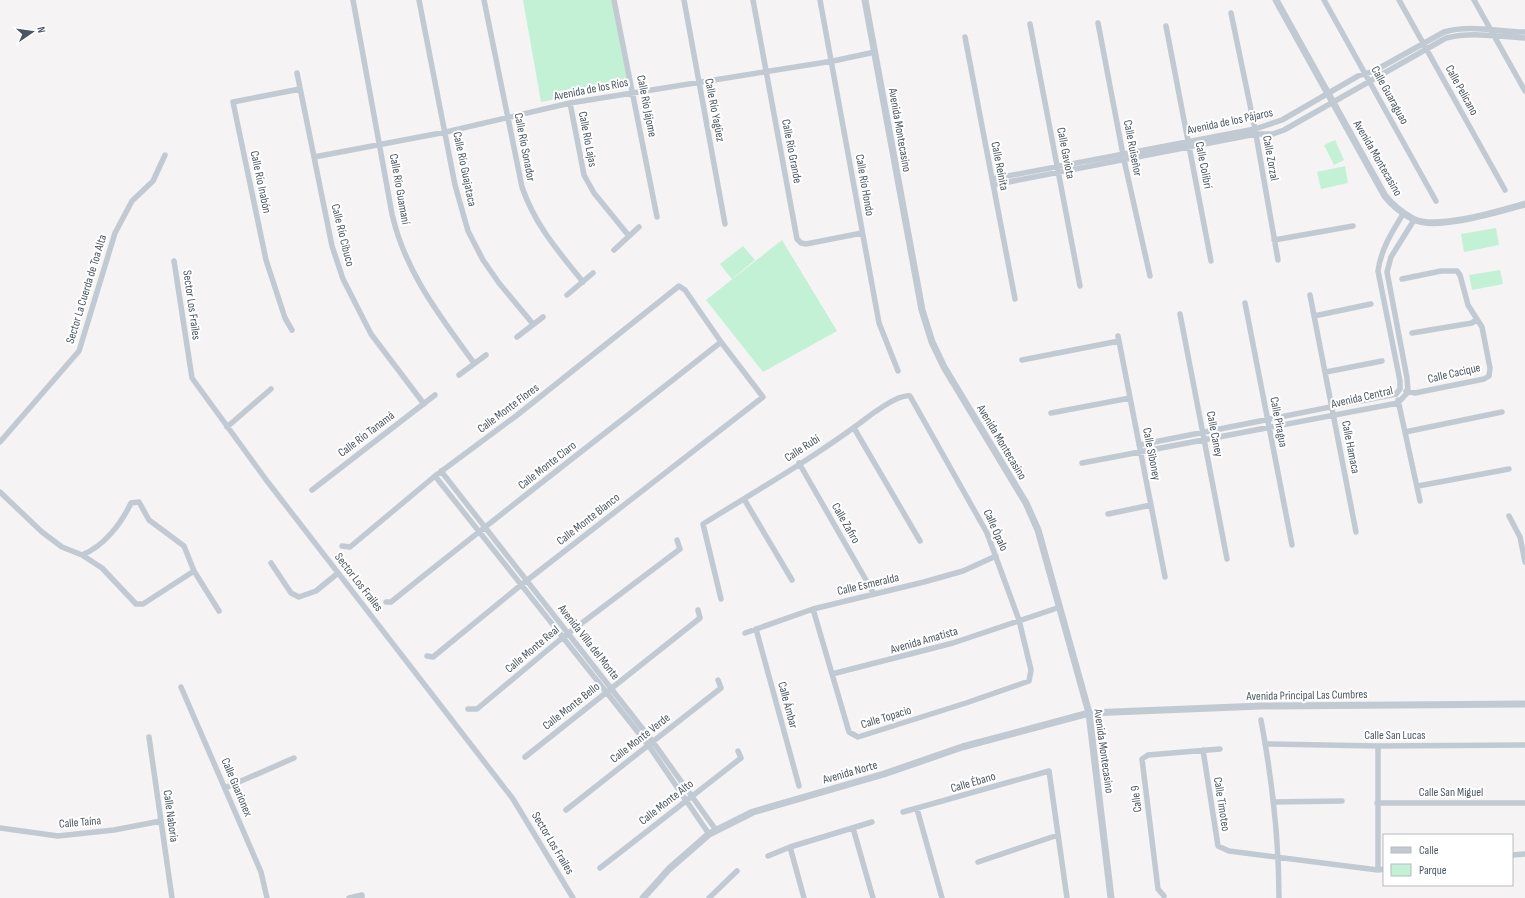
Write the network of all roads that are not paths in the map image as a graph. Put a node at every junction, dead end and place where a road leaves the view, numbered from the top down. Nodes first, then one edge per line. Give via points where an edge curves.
1 (353, 0) edge
2 (419, 0) edge
3 (484, 0) edge
4 (614, 0) edge
5 (684, 0) edge
6 (753, 0) edge
7 (820, 0) edge
8 (865, 0) edge
9 (1276, 0) edge
10 (1324, 0) edge
11 (1400, 0) edge
12 (1474, 0) edge
13 (1231, 13) dead end
14 (1030, 24) dead end
15 (1098, 24) dead end
16 (1166, 26) dead end
17 (1490, 30) junction
18 (1525, 32) edge
19 (1494, 35) junction
20 (964, 37) dead end
21 (1525, 38) edge
22 (1425, 46) junction
23 (875, 52) junction
24 (833, 61) junction
25 (766, 72) junction
26 (297, 73) dead end
27 (1365, 74) junction
28 (1369, 81) junction
29 (699, 82) junction
30 (300, 89) junction
31 (1525, 91) edge
32 (634, 92) junction
33 (1328, 93) junction
34 (1333, 102) junction
35 (570, 103) junction
36 (509, 119) junction
37 (1255, 131) junction
38 (446, 132) junction
39 (1189, 144) junction
40 (380, 145) junction
41 (165, 155) dead end
42 (314, 157) junction
43 (1124, 157) junction
44 (1058, 169) junction
45 (992, 182) junction
46 (1505, 190) dead end
47 (1436, 201) dead end
48 (1525, 204) edge
49 (1403, 214) junction
50 (657, 217) dead end
51 (1414, 220) junction
52 (725, 224) dead end
53 (1353, 226) dead end
54 (639, 227) dead end
55 (862, 233) junction
56 (629, 236) junction
57 (1274, 240) junction
58 (614, 250) dead end
59 (1211, 260) dead end
60 (1278, 260) dead end
61 (174, 261) dead end
62 (593, 273) dead end
63 (1150, 276) dead end
64 (1402, 279) dead end
65 (583, 282) junction
66 (1080, 286) dead end
67 (567, 295) dead end
68 (1310, 295) dead end
69 (1015, 299) dead end
70 (1245, 303) dead end
71 (1372, 304) dead end
72 (1393, 305) junction
73 (1384, 307) junction
74 (1180, 314) dead end
75 (1314, 316) junction
76 (543, 317) dead end
77 (1477, 319) junction
78 (533, 324) junction
79 (1397, 324) junction
80 (1388, 326) junction
81 (292, 330) dead end
82 (1412, 333) dead end
83 (517, 337) dead end
84 (721, 342) junction
85 (486, 355) dead end
86 (1022, 360) dead end
87 (1382, 361) dead end
88 (474, 363) junction
89 (898, 371) dead end
90 (1326, 372) junction
91 (459, 375) dead end
92 (271, 389) dead end
93 (1398, 392) junction
94 (1408, 392) junction
95 (435, 395) dead end
96 (1130, 398) junction
97 (913, 399) joint
98 (1398, 402) junction
99 (424, 404) junction
100 (1333, 408) junction
101 (1502, 412) dead end
102 (1051, 413) dead end
103 (1334, 415) junction
104 (1268, 420) junction
105 (227, 427) junction
106 (1269, 427) junction
107 (854, 428) junction
108 (1204, 432) junction
109 (1405, 432) junction
110 (1205, 439) junction
111 (0, 442) edge
112 (1139, 445) junction
113 (1141, 451) junction
114 (1082, 463) dead end
115 (799, 464) junction
116 (1509, 469) dead end
117 (441, 471) junction
118 (435, 476) junction
119 (1418, 486) junction
120 (312, 490) dead end
121 (0, 492) edge
122 (744, 499) junction
123 (1420, 502) dead end
124 (1151, 506) junction
125 (1108, 514) dead end
126 (1509, 516) dead end
127 (484, 526) junction
128 (478, 531) junction
129 (1356, 532) dead end
130 (677, 540) dead end
131 (920, 542) dead end
132 (1292, 545) dead end
133 (342, 546) dead end
134 (82, 555) junction
135 (996, 556) junction
136 (1227, 558) dead end
137 (1525, 562) edge
138 (270, 564) dead end
139 (194, 571) junction
140 (338, 573) junction
141 (1165, 577) dead end
142 (527, 580) junction
143 (792, 580) dead end
144 (521, 585) junction
145 (874, 594) junction
146 (721, 600) dead end
147 (386, 602) dead end
148 (1060, 607) junction
149 (813, 609) junction
150 (698, 610) dead end
151 (219, 611) dead end
152 (1019, 620) junction
153 (756, 629) junction
154 (568, 633) junction
155 (745, 633) dead end
156 (562, 638) junction
157 (427, 656) dead end
158 (832, 674) junction
159 (718, 680) dead end
160 (1029, 681) joint
161 (182, 687) dead end
162 (609, 690) junction
163 (1525, 704) edge
164 (468, 709) dead end
165 (1089, 713) junction
166 (1261, 720) dead end
167 (149, 737) dead end
168 (651, 744) junction
169 (1265, 744) junction
170 (1525, 745) edge
171 (1378, 746) junction
172 (1220, 749) dead end
173 (1203, 750) junction
174 (738, 751) dead end
175 (524, 757) dead end
176 (294, 758) dead end
177 (799, 786) dead end
178 (225, 788) junction
179 (690, 798) junction
180 (1342, 801) dead end
181 (1273, 802) junction
182 (1377, 803) junction
183 (1525, 803) edge
184 (917, 809) junction
185 (566, 810) dead end
186 (903, 812) dead end
187 (161, 822) junction
188 (872, 822) dead end
189 (0, 828) edge
190 (853, 828) junction
191 (713, 832) junction
192 (1058, 835) junction
193 (790, 847) junction
194 (1525, 854) edge
195 (1513, 855) edge
196 (768, 856) dead end
197 (1279, 857) junction
198 (978, 862) dead end
199 (600, 868) dead end
200 (1381, 870) edge
201 (737, 871) dead end
202 (1164, 896) dead end
203 (712, 897) edge
204 (172, 898) edge
205 (267, 898) edge
206 (349, 898) edge
207 (362, 898) edge
208 (573, 898) edge
209 (643, 898) edge
210 (804, 898) edge
211 (873, 898) edge
212 (942, 898) edge
213 (1067, 898) edge
214 (1111, 898) edge
215 (1279, 898) edge

1 - 40 street, Calle Río Guamaní
2 - 38 street, Calle Río Guajataca
3 - 36 street, Calle Río Sonador
4 - 32 street, Calle Río Jájome
5 - 29 street, Calle Río Yagüez
6 - 25 street, Calle Río Grande
7 - 24 street, Calle Río Hondo
8 - 23 street, Avenida Montecasino
9 - 33 street, Avenida Montecasino
10 - 27 street, Calle Guaraguao
11 - 22 street, Calle Pelícano
12 - 17 street
13 - 37 street, Calle Zorzal
14 - 44 street, Calle Gaviota
15 - 43 street, Calle Ruiseñor
16 - 39 street, Calle Colibrí
17 - 18 street, Avenida de los Pájaros
17 - 19 street
17 - 22 street, Avenida de los Pájaros via 1457,28 1444,32
19 - 21 street, Avenida de los Pájaros
19 - 22 street, Avenida de los Pájaros via 1461,34
19 - 31 street
20 - 45 street, Calle Reinita
22 - 27 street, Avenida de los Pájaros
22 - 28 street, Avenida de los Pájaros
22 - 46 street, Calle Pelícano
23 - 24 street, Avenida de los Ríos
23 - 148 street, Avenida Montecasino via 922,310 932,342 944,367 1033,518
24 - 25 street, Avenida de los Ríos
24 - 55 street, Calle Río Hondo
25 - 29 street, Avenida de los Ríos
25 - 55 street, Calle Río Grande via 797,238 806,244
26 - 30 street, Calle Río Cibuco
27 - 28 street, Calle Guaraguao
27 - 33 street, Avenida de los Pájaros
28 - 34 street, Avenida de los Pájaros
28 - 47 street, Calle Guaraguao
29 - 32 street, Avenida de los Ríos
29 - 52 street, Calle Río Yagüez
30 - 42 street, Calle Río Cibuco
30 - 81 street, Calle Río Inabón via 233,102 266,260 285,318
32 - 35 street, Avenida de los Ríos
32 - 50 street, Calle Río Jájome
33 - 34 street, Avenida Montecasino
33 - 37 street, Avenida de los Pájaros via 1282,120
34 - 37 street, Avenida de los Pájaros via 1284,130 1273,134
34 - 49 street, Avenida Montecasino via 1384,196
35 - 36 street, Avenida de los Ríos
35 - 56 street, Calle Río Lajas via 584,174 594,193
36 - 38 street, Avenida de los Ríos
36 - 65 street, Calle Río Sonador via 522,187 533,216
37 - 39 street, Avenida de los Pájaros
37 - 57 street, Calle Zorzal
38 - 40 street, Avenida de los Ríos
38 - 78 street, Calle Río Guajataca via 455,185 468,231 499,283
39 - 43 street, Avenida de los Pájaros
39 - 59 street, Calle Colibrí
40 - 42 street, Avenida de los Ríos
40 - 88 street, Calle Río Guamaní via 392,214 401,248 433,307
41 - 111 street, Sector La Cuerda de Toa Alta via 153,181 132,201 115,233 79,351
42 - 99 street, Calle Río Cibuco via 332,246 343,279 371,334
43 - 44 street, Avenida de los Pájaros
43 - 63 street, Calle Ruiseñor
44 - 45 street, Avenida de los Pájaros
44 - 66 street, Calle Gaviota
45 - 69 street, Calle Reinita
48 - 51 street, Avenida Montecasino via 1462,220 1436,223
49 - 51 street, Avenida Montecasino
49 - 73 street, Avenida Central via 1380,257 1378,271
51 - 72 street, Avenida Central via 1391,257 1387,272
53 - 57 street
54 - 56 street
55 - 89 street, Calle Río Hondo via 879,323
56 - 58 street
57 - 60 street, Calle Zorzal
61 - 105 street, Sector Los Frailes via 192,378
62 - 65 street
64 - 77 street, Calle Cacique via 1441,271 1457,271 1468,305
65 - 67 street
68 - 75 street, Calle Hamaca
70 - 104 street, Calle Piragua
71 - 75 street
72 - 73 street
72 - 79 street, Avenida Central
73 - 80 street, Avenida Central
74 - 108 street, Calle Caney
75 - 90 street, Calle Hamaca
76 - 78 street
77 - 82 street via 1472,323
77 - 94 street, Calle Cacique via 1482,327 1490,368 1489,376 1415,393
78 - 83 street
79 - 80 street
79 - 94 street, Avenida Central
80 - 93 street, Avenida Central via 1400,381
84 - 117 street, Calle Monte Flores via 679,286 516,416
84 - 127 street, Calle Monte Claro via 533,491
84 - 142 street, Calle Monte Blanco via 763,396
85 - 88 street
86 - 96 street, Calle Siboney via 1118,338
87 - 90 street
88 - 91 street
90 - 100 street, Calle Hamaca
92 - 105 street
93 - 94 street, Calle Cacique
93 - 98 street
93 - 100 street, Avenida Central
94 - 98 street, Avenida Central
95 - 99 street, Calle Río Tanamá
96 - 102 street
96 - 112 street, Calle Siboney
97 - 107 street, Calle Rubí via 910,396 901,397
97 - 135 street, Calle Ópalo via 978,514
98 - 103 street, Avenida Central
98 - 109 street
99 - 120 street, Calle Río Tanamá
100 - 103 street, Calle Hamaca
100 - 104 street, Avenida Central
101 - 109 street
103 - 106 street, Avenida Central
103 - 129 street, Calle Hamaca
104 - 106 street, Calle Piragua
104 - 108 street, Avenida Central
105 - 140 street, Sector Los Frailes
106 - 110 street, Avenida Central
106 - 132 street, Calle Piragua
107 - 115 street, Calle Rubí
107 - 131 street
108 - 110 street, Calle Caney
108 - 112 street, Avenida Central
109 - 119 street
110 - 113 street, Avenida Central
110 - 136 street, Calle Caney
112 - 113 street, Calle Siboney
113 - 114 street, Avenida Central
113 - 124 street, Calle Siboney
115 - 122 street, Calle Rubí
115 - 145 street, Calle Zafiro
116 - 119 street
117 - 118 street, Calle Monte Flores
117 - 127 street, Avenida Villa del Monte
118 - 128 street, Avenida Villa del Monte
118 - 133 street, Calle Monte Flores via 350,547
119 - 123 street
121 - 134 street via 42,532 62,547
122 - 143 street
122 - 146 street, Calle Rubí via 703,524
124 - 125 street
124 - 141 street, Calle Siboney
126 - 137 street via 1520,537
127 - 128 street, Calle Monte Claro
127 - 142 street, Avenida Villa del Monte
128 - 144 street, Avenida Villa del Monte
128 - 147 street, Calle Monte Claro via 391,602
130 - 154 street, Calle Monte Real via 680,549
134 - 139 street via 102,568 136,604 143,604
134 - 139 street via 94,550 112,531 131,503 139,502 149,520 184,546
135 - 145 street, Calle Esmeralda via 963,571
135 - 152 street, Calle Ópalo
138 - 140 street via 291,593 299,597 316,591
139 - 151 street
140 - 208 street, Sector Los Frailes via 513,799
142 - 144 street, Calle Monte Blanco
142 - 154 street, Avenida Villa del Monte
144 - 156 street, Avenida Villa del Monte
144 - 157 street, Calle Monte Blanco via 433,657
145 - 149 street, Calle Esmeralda
148 - 152 street, Avenida Amatista
148 - 165 street, Avenida Montecasino
149 - 153 street, Calle Esmeralda
149 - 158 street, Calle Topacio
150 - 162 street, Calle Monte Bello via 700,618
152 - 158 street, Avenida Amatista via 953,643
152 - 160 street, Calle Ópalo via 1031,670
153 - 155 street, Calle Esmeralda
153 - 177 street, Calle Ámbar
154 - 156 street, Calle Monte Real
154 - 162 street, Avenida Villa del Monte
156 - 162 street, Avenida Villa del Monte
156 - 164 street, Calle Monte Real via 477,709
158 - 160 street, Calle Topacio via 850,732 860,737
159 - 168 street, Calle Monte Verde via 721,688
161 - 178 street, Calle Guarionex
162 - 168 street, Avenida Villa del Monte
162 - 175 street, Calle Monte Bello
163 - 165 street, Avenida Principal Las Cumbres via 1261,706
165 - 191 street, Avenida Norte via 962,746 884,774 772,806 740,817
165 - 214 street, Avenida Montecasino
166 - 169 street
167 - 187 street, Calle Naboria
168 - 179 street, Avenida Villa del Monte
168 - 185 street, Calle Monte Verde
169 - 171 street, Calle San Lucas
169 - 181 street
170 - 171 street, Calle San Lucas
171 - 182 street
172 - 173 street
173 - 197 street, Calle Timoteo via 1218,846 1224,850
173 - 202 street, Calle 9 via 1148,755 1142,759 1158,888
174 - 179 street, Calle Monte Alto via 740,758
176 - 178 street
178 - 205 street, Calle Guarionex via 261,872
179 - 191 street, Avenida Villa del Monte
179 - 199 street, Calle Monte Alto
180 - 181 street
181 - 197 street
182 - 183 street, Calle San Miguel
182 - 200 street
184 - 186 street, Calle Ébano
184 - 192 street, Calle Ébano via 1049,771
184 - 212 street
187 - 189 street, Calle Taína via 58,836
187 - 204 street, Calle Naboria
188 - 190 street
190 - 193 street
190 - 211 street
191 - 209 street, Avenida Norte via 669,869
192 - 198 street
192 - 213 street
193 - 196 street
193 - 210 street
194 - 195 street
197 - 200 street
197 - 215 street
201 - 203 street
206 - 207 street via 362,895

